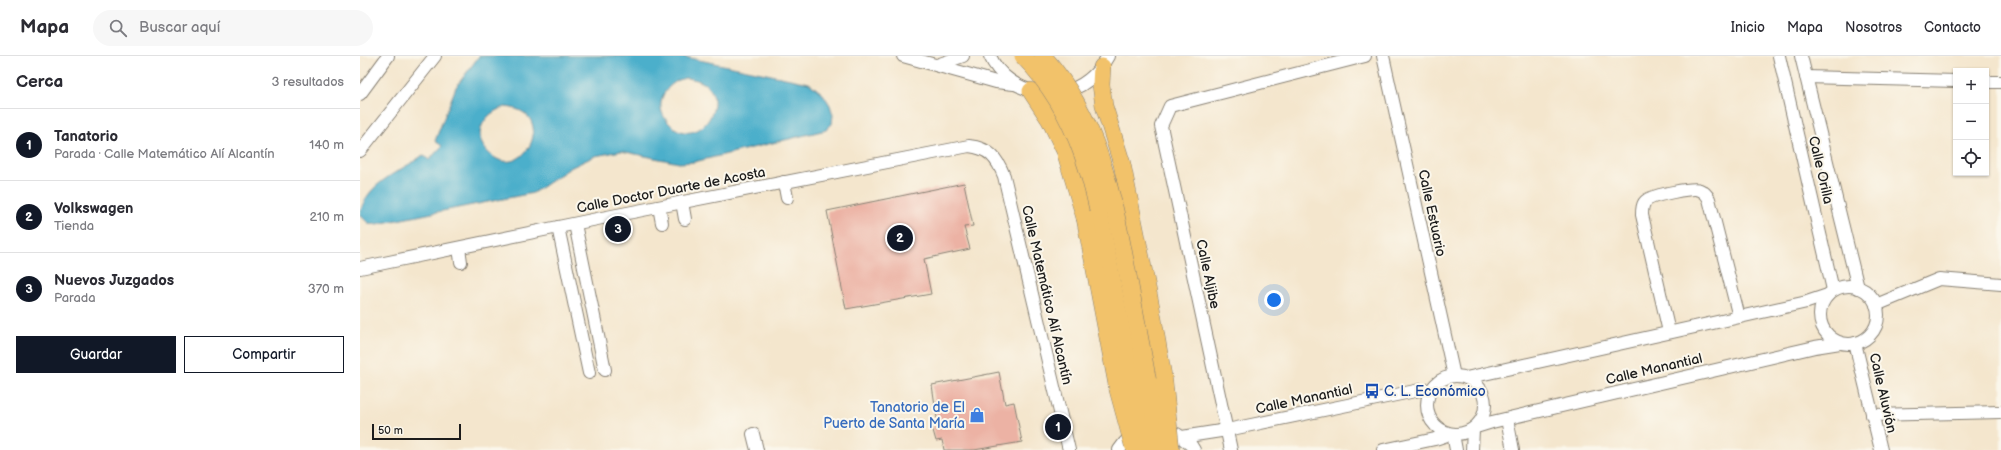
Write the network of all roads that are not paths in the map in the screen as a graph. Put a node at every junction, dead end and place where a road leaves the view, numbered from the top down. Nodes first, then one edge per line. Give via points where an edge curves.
1 (388, 56) edge
2 (435, 56) edge
3 (903, 56) edge
4 (963, 56) edge
5 (990, 56) edge
6 (1023, 56) edge
7 (1043, 56) edge
8 (1365, 56) edge
9 (1382, 56) edge
10 (1779, 56) edge
11 (1801, 56) edge
12 (1105, 61) edge
13 (937, 65) junction
14 (1806, 77) junction
15 (1953, 81) edge
16 (1989, 82) edge
17 (2001, 82) edge
18 (1014, 84) junction
19 (1030, 91) junction
20 (360, 94) edge
21 (988, 151) joint
22 (360, 152) edge
23 (784, 182) junction
24 (788, 198) dead end
25 (682, 202) junction
26 (659, 207) junction
27 (685, 219) dead end
28 (662, 223) dead end
29 (574, 224) junction
30 (558, 227) junction
31 (459, 248) junction
32 (461, 262) dead end
33 (360, 268) edge
34 (2001, 284) edge
35 (1858, 288) junction
36 (1830, 292) junction
37 (1876, 305) junction
38 (1739, 317) junction
39 (1669, 332) junction
40 (1840, 343) junction
41 (1855, 343) junction
42 (605, 370) dead end
43 (589, 373) dead end
44 (1460, 377) junction
45 (1431, 390) junction
46 (2001, 412) edge
47 (1872, 415) junction
48 (1507, 419) junction
49 (1474, 428) junction
50 (1227, 430) junction
51 (753, 434) dead end
52 (1452, 434) junction
53 (1182, 437) junction
54 (1424, 446) edge
55 (757, 450) edge
56 (1069, 450) edge
57 (1119, 450) edge
58 (1134, 450) edge
59 (1144, 450) edge
60 (1160, 450) edge
61 (1171, 450) edge
62 (1194, 450) edge
63 (1231, 450) edge
64 (1383, 450) edge
65 (1456, 450) edge
66 (1472, 450) edge
67 (1513, 450) edge
68 (1881, 450) edge

1 - 20 street
2 - 22 street
3 - 13 street
4 - 13 street
5 - 18 street via 1002,74
6 - 59 highway, bridge via 1043,80 1066,116 1089,170
7 - 60 highway, bridge via 1084,116 1094,136 1108,181
8 - 50 street, Calle Aljibe via 1170,106 1161,126
9 - 44 street, Calle Estuario
10 - 36 street, Calle Orilla
11 - 14 street, Calle Orilla
12 - 19 street via 1088,81 1070,90 1050,94
12 - 61 highway, bridge via 1101,85 1104,106 1122,164 1134,220 1164,382
13 - 18 street via 947,70
14 - 15 street
14 - 35 street, Calle Orilla
16 - 17 street
18 - 19 street
19 - 58 highway, bridge via 1050,120 1065,151 1085,218 1118,390
21 - 23 street, Calle Doctor Duarte de Acosta via 969,146
21 - 56 street, Calle Matemático Alí Alcantín via 1000,164 1004,176
23 - 24 street
23 - 25 street, Calle Doctor Duarte de Acosta
25 - 26 street, Calle Doctor Duarte de Acosta
25 - 27 street
26 - 28 street
26 - 29 street, Calle Doctor Duarte de Acosta
29 - 30 street, Calle Doctor Duarte de Acosta
29 - 42 street
30 - 31 street, Calle Doctor Duarte de Acosta
30 - 43 street
31 - 32 street
31 - 33 street, Calle Doctor Duarte de Acosta
34 - 37 street via 1939,280
35 - 36 street via 1847,286
35 - 37 street via 1869,294
36 - 38 street via 1807,302
36 - 40 street via 1821,306 1820,318 1825,332
37 - 41 street via 1878,317 1872,333
38 - 39 street
38 - 39 street via 1709,199 1706,194 1696,189 1668,194 1646,200 1642,215
39 - 44 street
40 - 41 street
40 - 48 street, Calle Manantial
41 - 47 street, Calle Aluvión
44 - 45 street via 1441,380
44 - 49 street via 1480,388 1486,404 1481,421
45 - 50 street, Calle Manantial via 1420,390
45 - 52 street via 1427,403 1429,417 1438,428
46 - 47 street
47 - 68 street, Calle Aluvión
48 - 49 street, Calle Manantial
48 - 67 street
49 - 52 street via 1467,433
49 - 66 street
50 - 53 street, Calle Manantial
50 - 63 street, Calle Aljibe
51 - 55 street
52 - 54 street
52 - 65 street
53 - 57 street via 1159,428 1146,430 1135,434
53 - 62 street
54 - 64 street

